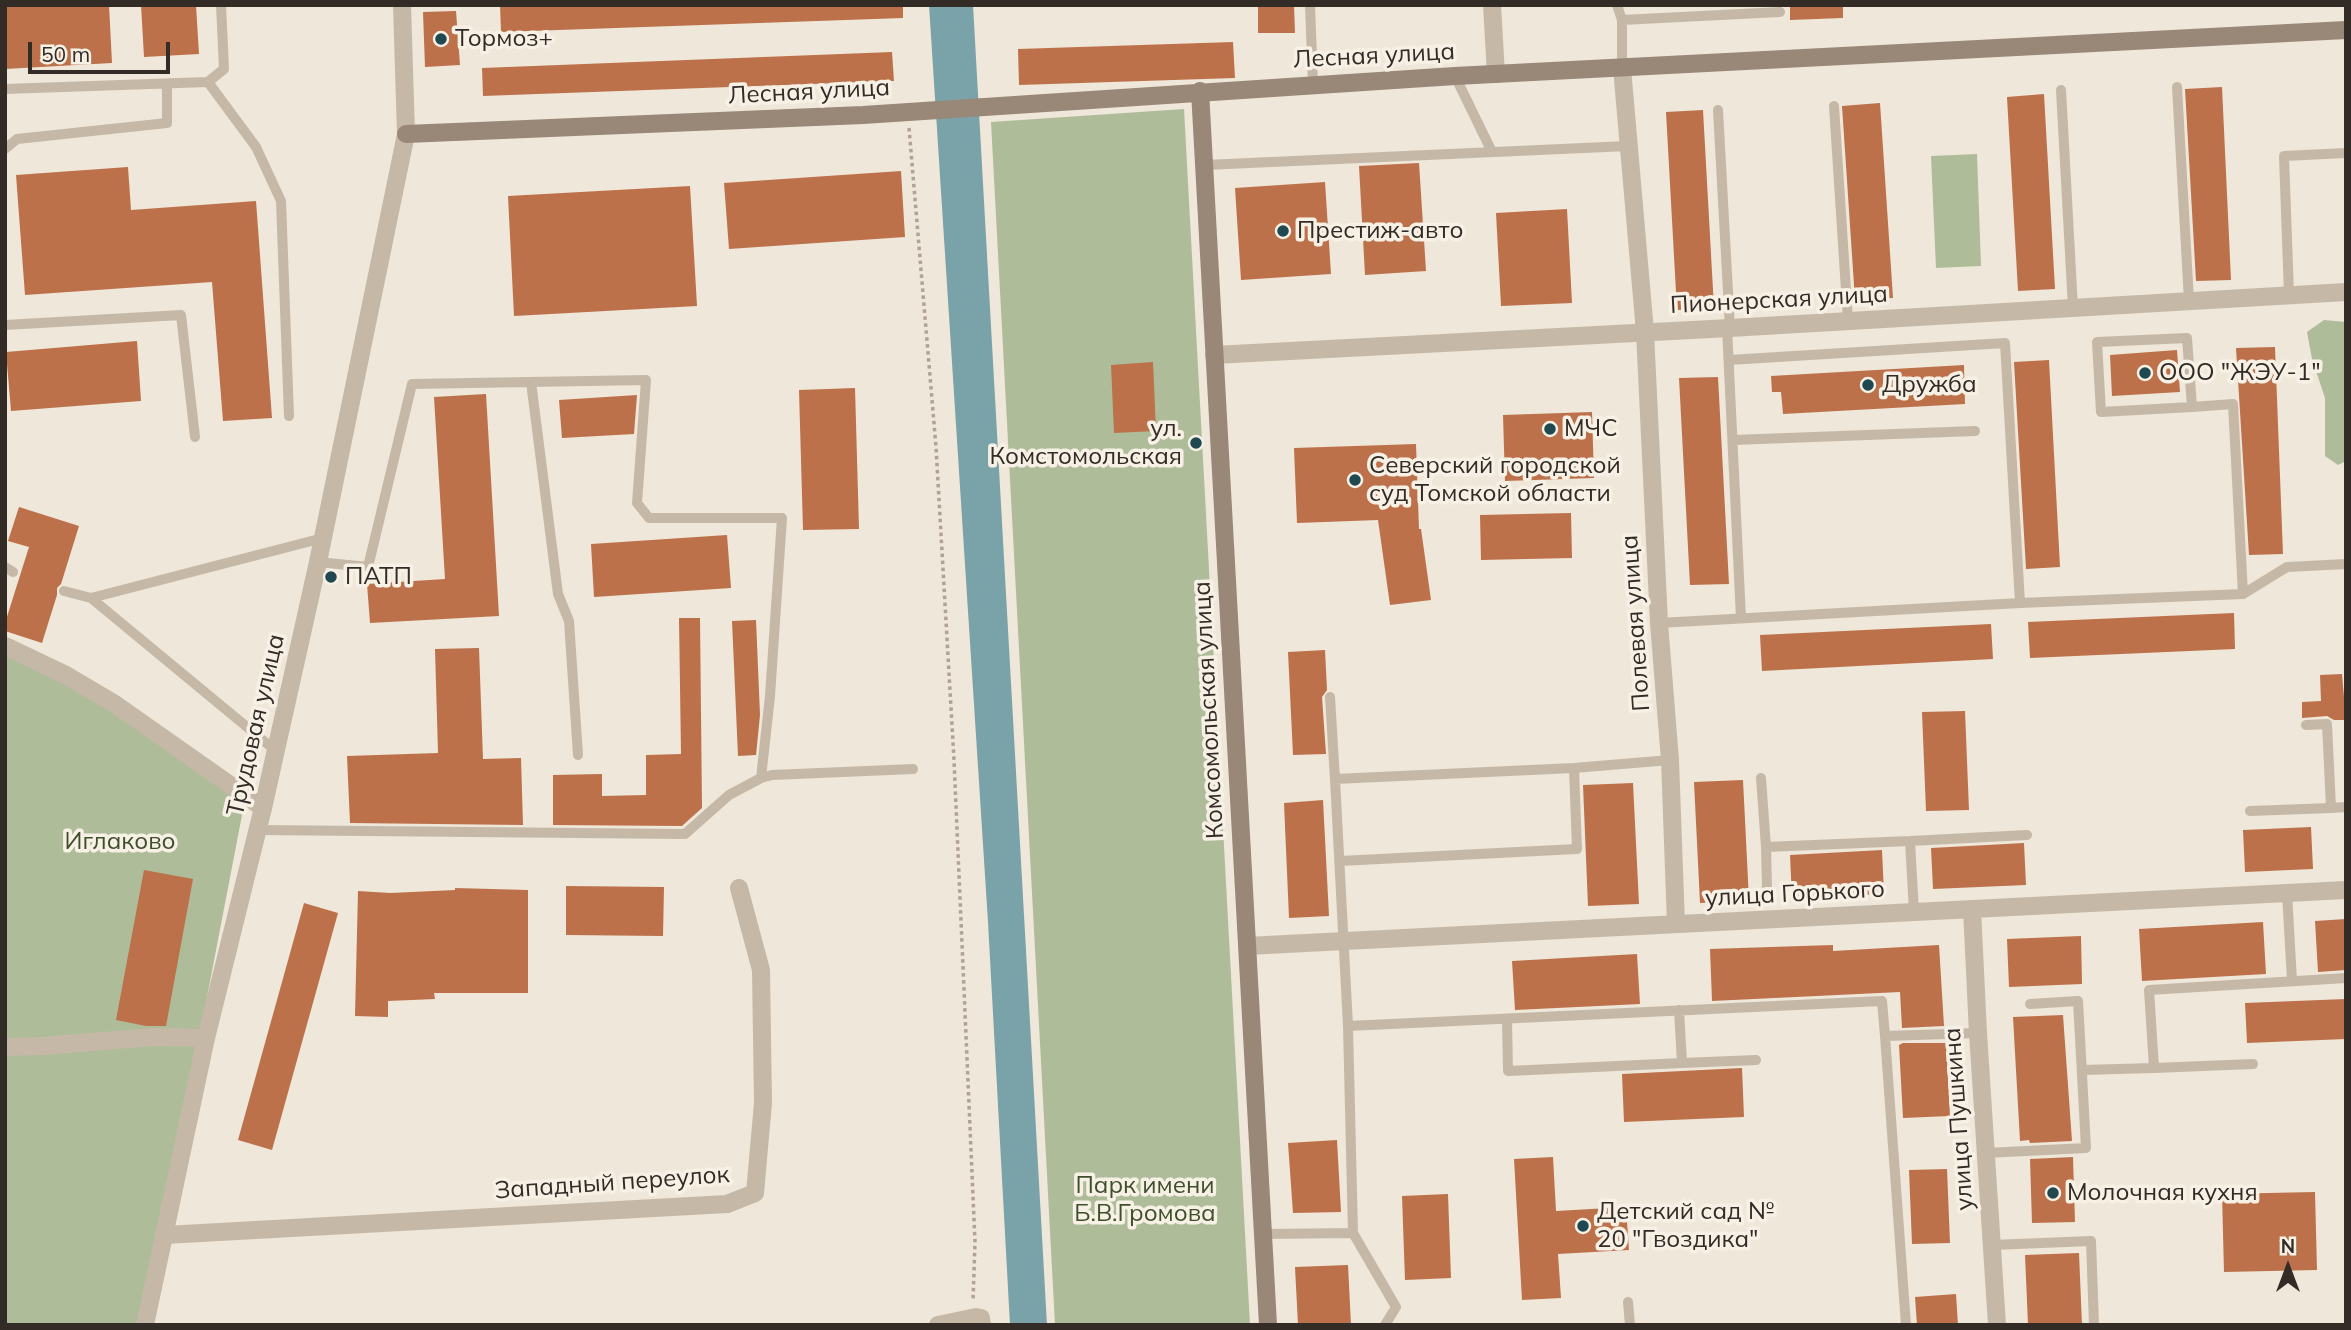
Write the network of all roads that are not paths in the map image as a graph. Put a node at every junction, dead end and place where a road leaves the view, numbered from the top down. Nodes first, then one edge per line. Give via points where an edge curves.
1 (221, 5) edge
2 (402, 5) edge
3 (1310, 5) edge
4 (1492, 5) edge
5 (1617, 5) edge
6 (1780, 12) dead end
7 (1622, 20) junction
8 (2346, 30) edge
9 (1622, 68) junction
10 (1496, 74) junction
11 (1455, 76) junction
12 (208, 82) junction
13 (167, 84) junction
14 (1313, 85) junction
15 (2177, 87) dead end
16 (5, 89) edge
17 (2061, 90) dead end
18 (1200, 92) junction
19 (1834, 106) dead end
20 (1718, 110) dead end
21 (406, 134) junction
22 (1628, 146) junction
23 (5, 149) edge
24 (1492, 152) junction
25 (2346, 153) edge
26 (1205, 165) junction
27 (2346, 292) edge
28 (2289, 295) junction
29 (2189, 301) junction
30 (2073, 308) junction
31 (1848, 321) junction
32 (5, 325) edge
33 (1729, 328) junction
34 (1644, 332) junction
35 (1214, 355) junction
36 (1729, 360) junction
37 (531, 382) junction
38 (2192, 407) junction
39 (289, 416) dead end
40 (1975, 431) dead end
41 (195, 437) dead end
42 (1733, 440) junction
43 (323, 538) junction
44 (318, 562) junction
45 (2346, 564) edge
46 (64, 591) dead end
47 (2243, 594) junction
48 (91, 598) junction
49 (2020, 603) junction
50 (1741, 618) junction
51 (1659, 623) junction
52 (5, 646) edge
53 (1330, 697) dead end
54 (2306, 725) dead end
55 (276, 751) junction
56 (578, 755) dead end
57 (1670, 760) junction
58 (1574, 768) junction
59 (913, 769) dead end
60 (761, 778) junction
61 (1761, 778) dead end
62 (1335, 779) junction
63 (2346, 807) edge
64 (263, 808) junction
65 (2331, 808) junction
66 (2250, 811) dead end
67 (257, 830) junction
68 (2027, 835) dead end
69 (1910, 841) junction
70 (1766, 847) junction
71 (1340, 861) junction
72 (1768, 887) dead end
73 (739, 888) dead end
74 (2346, 890) edge
75 (2287, 893) junction
76 (1972, 909) junction
77 (1914, 912) junction
78 (1676, 924) junction
79 (1343, 942) junction
80 (1247, 946) junction
81 (2346, 978) edge
82 (2292, 981) junction
83 (2030, 1004) dead end
84 (1679, 1010) junction
85 (1507, 1020) junction
86 (1348, 1026) junction
87 (1978, 1033) junction
88 (1885, 1036) junction
89 (206, 1038) junction
90 (5, 1047) edge
91 (1756, 1060) dead end
92 (1682, 1063) junction
93 (2253, 1064) dead end
94 (2154, 1068) junction
95 (2082, 1070) junction
96 (1986, 1153) junction
97 (1353, 1233) junction
98 (1264, 1234) junction
99 (165, 1235) junction
100 (1992, 1245) junction
101 (1628, 1302) dead end
102 (977, 1321) edge
103 (145, 1325) edge
104 (937, 1325) edge
105 (1268, 1325) edge
106 (1385, 1325) edge
107 (1630, 1325) edge
108 (1906, 1325) edge
109 (1997, 1325) edge
110 (2094, 1325) edge

1 - 12 lane via 223,69
2 - 21 street, Трудовая улица
3 - 14 lane
4 - 10 street
5 - 7 lane
6 - 7 lane
7 - 9 lane
8 - 9 main road, Лесная улица
9 - 10 main road, Лесная улица
9 - 22 street, Полевая улица
10 - 11 main road, Лесная улица
11 - 14 main road, Лесная улица
11 - 24 lane
12 - 13 lane
12 - 39 lane via 256,147 281,201
13 - 16 lane
13 - 23 lane via 166,123 17,139
14 - 18 main road, Лесная улица
15 - 29 lane
17 - 30 lane
18 - 21 main road, Лесная улица via 908,112
18 - 26 main road, Комсомольская улица
19 - 31 lane
20 - 33 lane
21 - 43 street, Трудовая улица
22 - 24 lane
22 - 34 street, Полевая улица
24 - 26 lane
25 - 28 lane via 2284,156
26 - 35 main road, Комсомольская улица
27 - 28 street, Пионерская улица
28 - 29 street, Пионерская улица
29 - 30 street, Пионерская улица
30 - 31 street, Пионерская улица
31 - 33 street, Пионерская улица
32 - 41 lane via 181,315
33 - 34 street, Пионерская улица
33 - 36 lane
34 - 35 street, Пионерская улица
34 - 51 street, Полевая улица
35 - 80 main road, Комсомольская улица
36 - 42 lane
36 - 49 lane via 2005,343
37 - 44 lane via 412,384 368,566
37 - 56 lane via 558,594 569,621
37 - 60 lane via 646,380 637,503 649,518 782,518
38 - 38 lane via 2187,338 2096,342 2101,412
38 - 47 lane via 2232,404
40 - 42 lane
42 - 50 lane
43 - 44 street, Трудовая улица
43 - 48 lane
44 - 55 street, Трудовая улица
45 - 47 lane via 2287,567
46 - 48 lane
47 - 49 lane
48 - 55 lane
49 - 50 lane
50 - 51 lane
51 - 57 street, Полевая улица
52 - 64 street via 115,704
53 - 62 lane
54 - 65 lane via 2327,724
55 - 64 street, Трудовая улица
57 - 58 lane
57 - 78 street, Полевая улица
58 - 62 lane
58 - 71 lane via 1577,849
59 - 60 lane
60 - 67 lane via 729,795 685,834
61 - 70 lane
62 - 71 lane
63 - 65 lane
64 - 67 street, Трудовая улица
65 - 66 lane
67 - 89 street, Трудовая улица
68 - 69 lane
69 - 70 lane
69 - 77 lane
70 - 72 lane
71 - 79 lane
73 - 99 street, Западный переулок via 761,971 763,1103 755,1193 727,1204
74 - 75 street, улица Горького
75 - 76 street, улица Горького
75 - 82 lane
76 - 77 street, улица Горького
76 - 87 street, улица Пушкина
77 - 78 street, улица Горького
78 - 79 street, улица Горького
79 - 80 street, улица Горького
79 - 86 lane
80 - 98 main road, Комсомольская улица
81 - 82 lane
82 - 94 lane via 2149,990
83 - 95 lane via 2078,1002
84 - 85 lane
84 - 88 lane via 1882,1001
84 - 92 lane
85 - 86 lane
85 - 92 lane via 1508,1071
86 - 97 lane
87 - 88 lane
87 - 96 street, улица Пушкина
88 - 108 lane
89 - 90 street
89 - 99 street, Трудовая улица
91 - 92 lane
93 - 94 lane
94 - 95 lane
95 - 96 lane via 2086,1148
96 - 100 street, улица Пушкина
97 - 98 lane
97 - 106 lane via 1396,1307
98 - 105 main road, Комсомольская улица
99 - 103 street, Трудовая улица
100 - 109 street, улица Пушкина
100 - 110 lane via 2091,1241
101 - 107 lane
102 - 104 street

